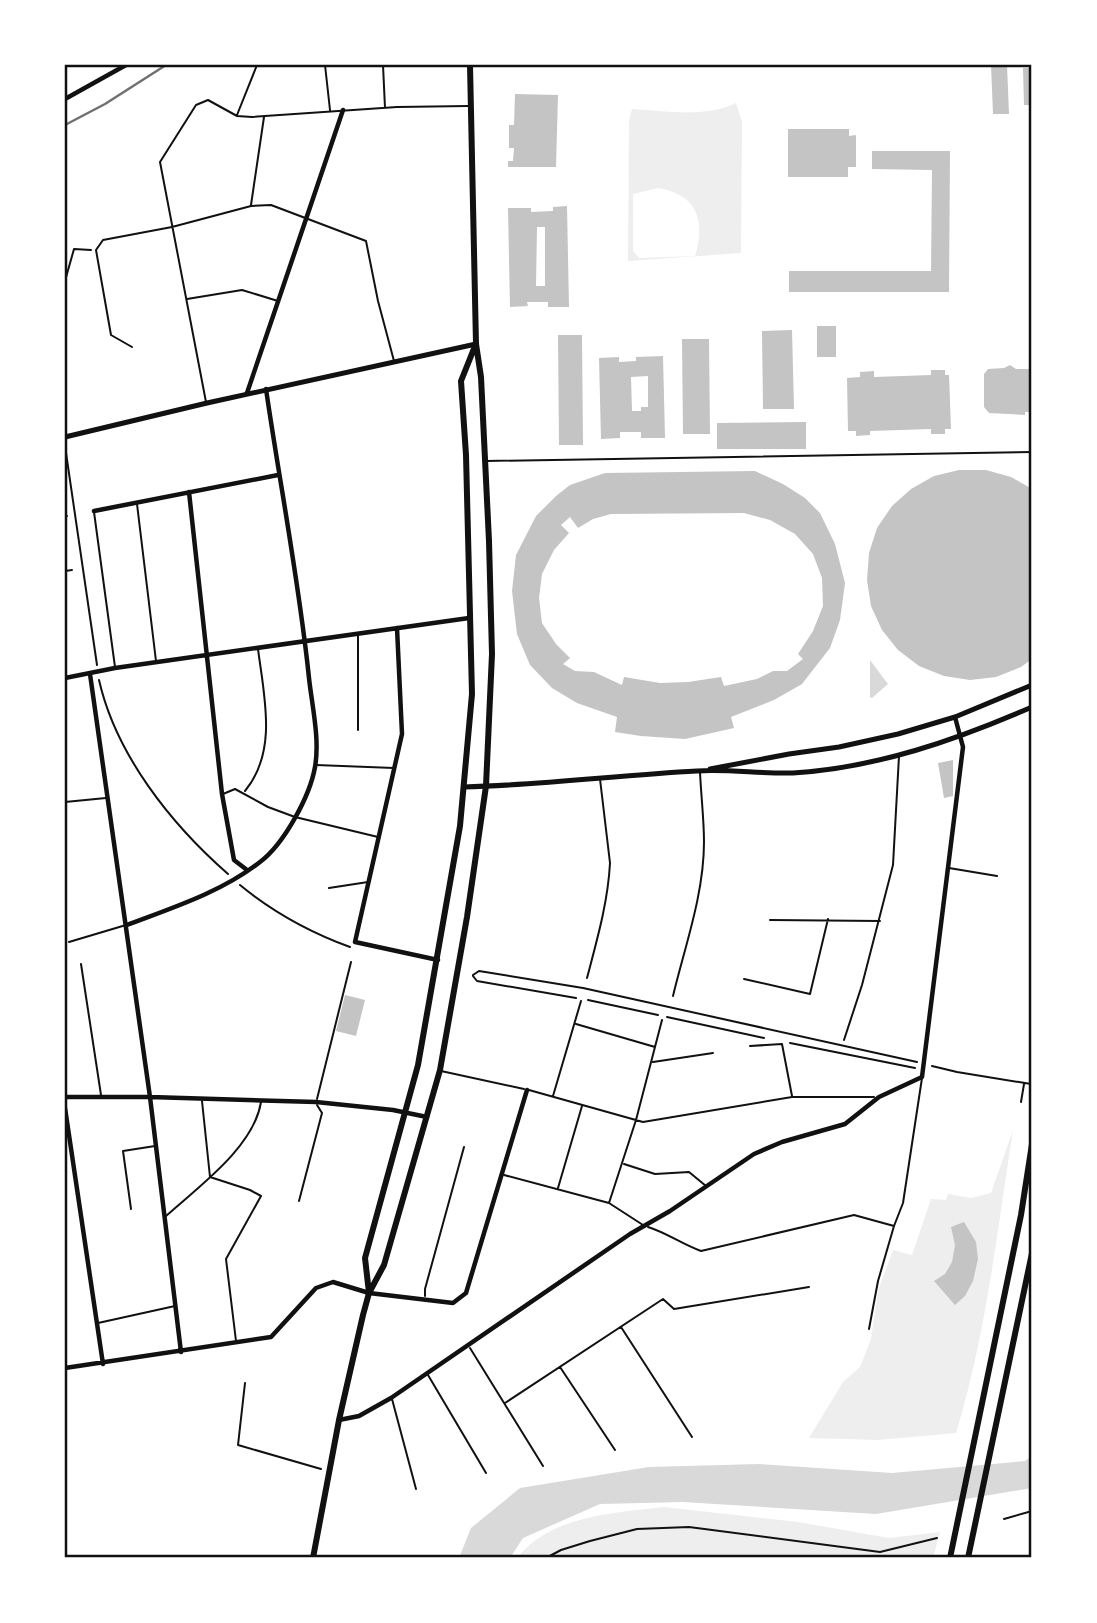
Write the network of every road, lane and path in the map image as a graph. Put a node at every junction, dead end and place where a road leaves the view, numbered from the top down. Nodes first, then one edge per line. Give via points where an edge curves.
1 (126, 65) edge
2 (257, 65) edge
3 (325, 65) edge
4 (383, 65) edge
5 (470, 65) edge
6 (65, 99) edge
7 (471, 106) junction
8 (385, 109) junction
9 (343, 110) junction
10 (330, 111) junction
11 (237, 116) junction
12 (264, 116) junction
13 (251, 206) junction
14 (307, 218) junction
15 (172, 227) junction
16 (96, 250) junction
17 (65, 281) edge
18 (186, 299) junction
19 (279, 301) junction
20 (476, 344) junction
21 (132, 347) dead end
22 (394, 361) junction
23 (266, 390) junction
24 (247, 393) junction
25 (207, 402) junction
26 (65, 437) edge
27 (65, 444) edge
28 (1032, 453) edge
29 (485, 461) junction
30 (278, 475) junction
31 (189, 492) junction
32 (137, 503) junction
33 (94, 511) joint
34 (72, 570) dead end
35 (65, 571) edge
36 (469, 618) junction
37 (397, 628) junction
38 (358, 633) junction
39 (305, 642) junction
40 (258, 648) junction
41 (205, 655) junction
42 (156, 662) junction
43 (115, 668) junction
44 (98, 672) junction
45 (90, 674) junction
46 (65, 678) edge
47 (1032, 685) edge
48 (1032, 707) edge
49 (955, 717) junction
50 (358, 730) dead end
51 (961, 736) junction
52 (899, 755) junction
53 (316, 765) junction
54 (395, 768) junction
55 (700, 771) junction
56 (599, 778) junction
57 (486, 786) junction
58 (464, 787) junction
59 (244, 793) junction
60 (222, 794) junction
61 (106, 798) junction
62 (65, 802) edge
63 (295, 817) junction
64 (378, 837) junction
65 (948, 868) junction
66 (248, 870) junction
67 (230, 875) dead end
68 (997, 876) dead end
69 (237, 882) dead end
70 (369, 882) junction
71 (329, 888) dead end
72 (828, 919) junction
73 (769, 920) dead end
74 (880, 920) junction
75 (127, 925) junction
76 (69, 942) dead end
77 (353, 948) dead end
78 (438, 960) junction
79 (351, 962) dead end
80 (81, 964) dead end
81 (587, 978) dead end
82 (744, 979) dead end
83 (566, 996) dead end
84 (673, 996) dead end
85 (581, 1001) dead end
86 (590, 1001) dead end
87 (662, 1020) dead end
88 (576, 1024) junction
89 (769, 1039) dead end
90 (844, 1040) dead end
91 (782, 1042) dead end
92 (750, 1046) dead end
93 (656, 1047) junction
94 (713, 1053) dead end
95 (652, 1062) junction
96 (922, 1067) junction
97 (440, 1070) junction
98 (922, 1077) junction
99 (1024, 1083) junction
100 (1031, 1084) edge
101 (527, 1090) junction
102 (65, 1097) edge
103 (102, 1097) junction
104 (150, 1097) junction
105 (552, 1097) junction
106 (792, 1097) junction
107 (879, 1097) junction
108 (201, 1099) junction
109 (261, 1102) junction
110 (316, 1102) junction
111 (1021, 1102) dead end
112 (582, 1105) junction
113 (65, 1108) edge
114 (407, 1111) junction
115 (428, 1117) junction
116 (636, 1121) junction
117 (1032, 1144) edge
118 (156, 1146) junction
119 (464, 1147) dead end
120 (621, 1164) junction
121 (500, 1173) junction
122 (210, 1177) junction
123 (707, 1186) junction
124 (558, 1189) junction
125 (299, 1201) dead end
126 (609, 1203) junction
127 (131, 1209) dead end
128 (165, 1217) junction
129 (644, 1226) junction
130 (894, 1226) junction
131 (1032, 1253) edge
132 (809, 1287) dead end
133 (369, 1293) junction
134 (425, 1301) junction
135 (176, 1306) junction
136 (97, 1324) junction
137 (621, 1327) junction
138 (869, 1329) dead end
139 (236, 1342) junction
140 (469, 1346) junction
141 (181, 1352) junction
142 (103, 1364) junction
143 (560, 1367) junction
144 (65, 1368) edge
145 (427, 1374) junction
146 (245, 1383) dead end
147 (391, 1398) junction
148 (505, 1403) junction
149 (339, 1420) junction
150 (692, 1437) dead end
151 (615, 1450) dead end
152 (543, 1466) dead end
153 (328, 1472) junction
154 (486, 1473) dead end
155 (416, 1489) dead end
156 (1032, 1511) edge
157 (1004, 1519) dead end
158 (937, 1538) dead end
159 (313, 1558) edge
160 (546, 1558) edge
161 (950, 1558) edge
162 (968, 1558) edge

1 - 6 street
2 - 11 lane
3 - 10 lane
4 - 8 lane
5 - 7 main road
7 - 8 lane
7 - 20 main road
8 - 9 lane
9 - 10 lane
9 - 14 street
10 - 12 lane
11 - 12 lane
11 - 15 lane via 208,100 195,105 160,163
12 - 13 lane
13 - 14 lane via 271,205
13 - 15 lane
14 - 19 street
14 - 22 lane via 366,241
15 - 16 lane via 103,240
15 - 18 lane
16 - 17 path via 74,250
16 - 21 lane via 111,335
18 - 19 lane via 242,290
18 - 25 lane
19 - 24 street
20 - 22 street
20 - 29 main road
20 - 36 main road via 461,381
22 - 23 street
23 - 24 street
23 - 30 street
24 - 25 street
25 - 26 street
27 - 44 path
28 - 29 lane
29 - 57 main road via 492,654
30 - 31 street
30 - 39 street
31 - 32 street
31 - 41 street
32 - 33 street
32 - 42 lane
33 - 43 lane
34 - 35 lane
36 - 37 street
36 - 58 main road via 471,694
37 - 38 street
37 - 54 street via 402,734
38 - 39 street
38 - 50 lane
39 - 40 street
39 - 53 street
40 - 41 street
40 - 59 lane via 267,714 264,750 260,770
41 - 42 street
41 - 60 street
42 - 43 street
43 - 44 street
44 - 45 street
44 - 67 path via 121,742 152,792
45 - 46 street
45 - 61 street
47 - 49 street
48 - 51 street
49 - 51 street
49 - 55 street via 862,742
51 - 52 street
51 - 65 street
52 - 55 street via 821,771
52 - 74 lane via 893,866
53 - 54 lane
53 - 63 street
54 - 64 street
55 - 56 street
55 - 84 lane via 704,842 699,889
56 - 57 street
56 - 81 lane via 609,877
57 - 58 street
57 - 97 main road
58 - 78 main road
59 - 60 lane via 235,789
59 - 63 lane
60 - 66 street via 234,860
61 - 62 lane
61 - 75 street
63 - 64 lane
63 - 66 street via 262,861
64 - 70 street
65 - 68 lane
65 - 96 street
66 - 75 street via 208,893
69 - 77 path via 269,908 311,932
70 - 71 lane
70 - 78 street via 355,942
72 - 73 lane
72 - 74 lane
72 - 82 lane via 810,994
74 - 90 lane
75 - 76 lane
75 - 104 street
78 - 114 main road
79 - 110 lane
80 - 103 lane
83 - 96 path via 477,981 473,975 479,971 583,988
85 - 88 lane
86 - 89 path
87 - 93 lane
88 - 93 lane
88 - 105 lane
91 - 96 path
92 - 106 lane via 782,1044
93 - 95 lane
94 - 95 lane
95 - 116 lane
96 - 98 street
96 - 99 path
97 - 101 lane
97 - 115 main road
98 - 107 street
98 - 130 lane via 903,1203
99 - 100 path
99 - 111 path
101 - 105 lane
101 - 121 street
102 - 103 street
103 - 104 street
104 - 108 street
104 - 118 street
105 - 112 lane
106 - 107 lane
106 - 116 lane
107 - 123 street via 845,1124 754,1154
108 - 109 street
108 - 122 lane
109 - 110 street
109 - 122 lane via 259,1116 238,1149
110 - 114 street
110 - 125 lane via 322,1113
112 - 116 lane
112 - 124 lane
113 - 136 street
114 - 115 street
114 - 133 main road via 365,1258
115 - 133 main road via 384,1265
116 - 120 lane
117 - 161 main road
118 - 127 lane via 123,1151
118 - 128 street
119 - 134 lane
120 - 123 lane via 655,1174 689,1172
120 - 126 lane
121 - 124 lane
121 - 134 street via 466,1293 453,1303
122 - 128 lane
122 - 139 lane via 261,1196 226,1259
123 - 129 street
124 - 126 lane
126 - 129 lane
128 - 135 street
129 - 130 lane via 701,1251 854,1215
129 - 140 street
130 - 138 lane
131 - 162 main road
132 - 137 lane via 674,1310 663,1299
133 - 134 street
133 - 139 street via 333,1282 316,1288 271,1337
133 - 149 main road
135 - 136 lane
135 - 141 street
136 - 142 street
137 - 143 lane
137 - 150 lane
139 - 141 street
140 - 145 street
140 - 148 lane
141 - 142 street
142 - 144 street
143 - 148 lane
143 - 151 lane
145 - 147 street
145 - 154 lane
146 - 153 path via 238,1445
147 - 149 street via 359,1416
147 - 155 lane
148 - 152 lane
149 - 153 main road
153 - 159 main road
156 - 157 path
158 - 160 path via 880,1552 689,1527 637,1529

